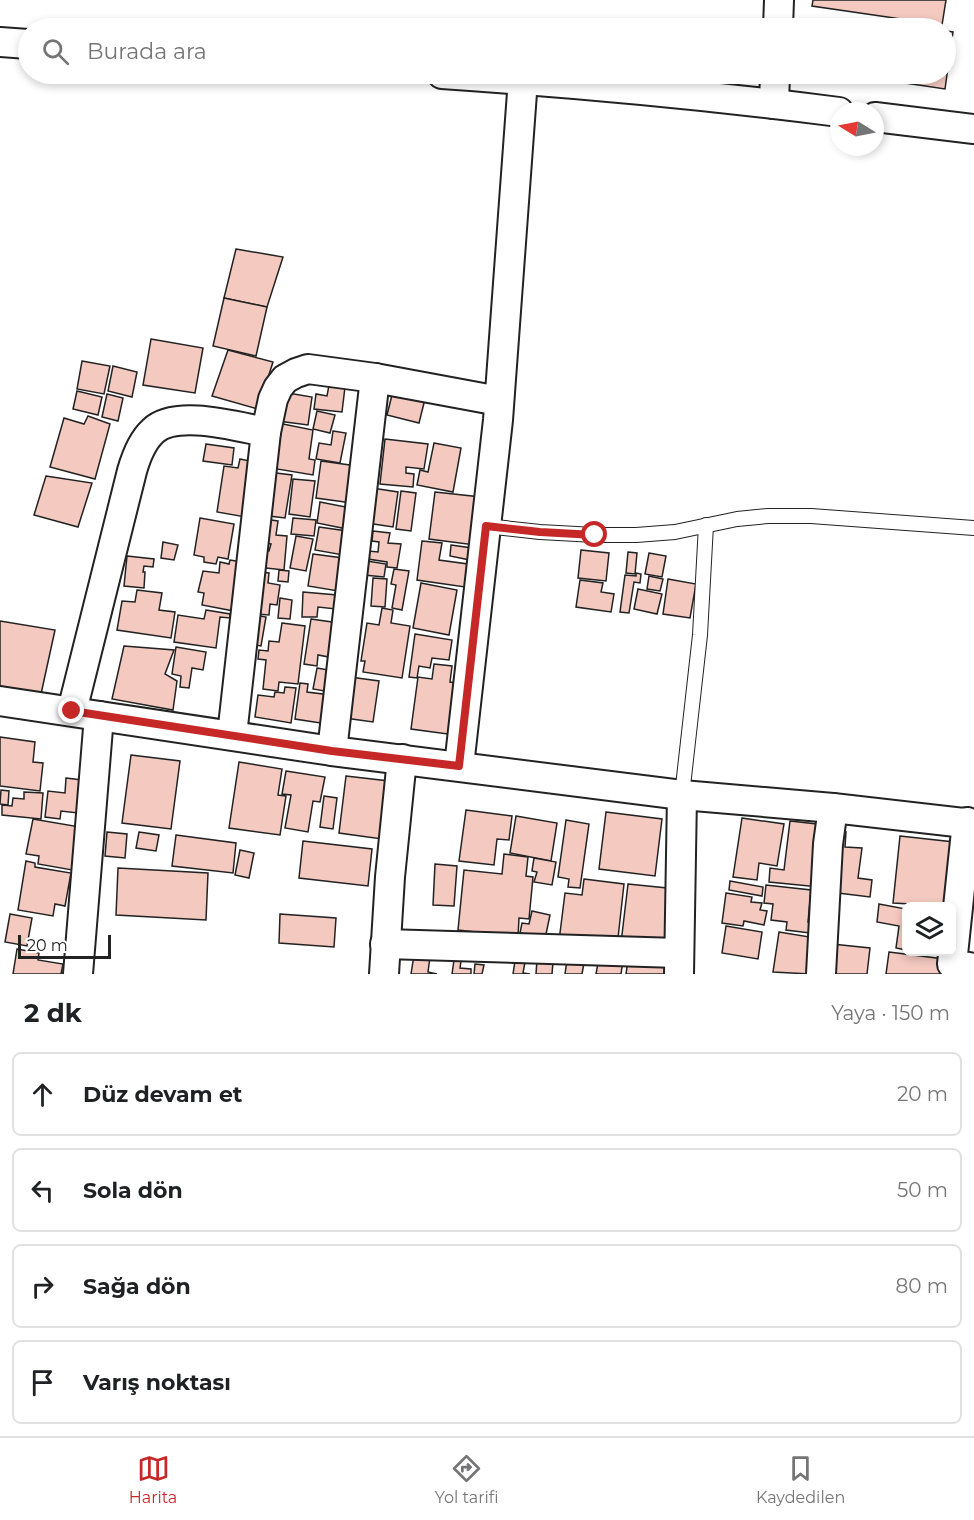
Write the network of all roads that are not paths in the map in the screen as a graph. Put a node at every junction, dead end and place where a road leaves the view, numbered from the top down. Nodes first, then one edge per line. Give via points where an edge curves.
1 (779, 0) edge
2 (778, 18) edge
3 (0, 42) edge
4 (18, 43) edge
5 (523, 84) edge
6 (573, 84) edge
7 (775, 84) edge
8 (774, 104) junction
9 (830, 111) edge
10 (884, 118) edge
11 (974, 129) edge
12 (375, 378) junction
13 (499, 401) junction
14 (266, 432) junction
15 (706, 525) junction
16 (486, 526) junction
17 (974, 528) edge
18 (0, 701) edge
19 (86, 714) junction
20 (232, 735) junction
21 (332, 751) junction
22 (402, 759) junction
23 (459, 766) junction
24 (682, 795) junction
25 (833, 808) junction
26 (970, 823) edge
27 (385, 944) junction
28 (678, 963) edge
29 (974, 968) edge
30 (78, 974) edge
31 (384, 974) edge
32 (821, 974) edge

1 - 2 street
3 - 4 street
5 - 13 street
6 - 8 street
7 - 8 street
8 - 9 street
10 - 11 street
12 - 13 street
12 - 14 street via 308,369 296,373 278,388
12 - 21 street
13 - 16 street
14 - 19 street via 197,420 162,425 149,436 132,471
14 - 20 street
15 - 16 lane via 675,532 605,535
15 - 17 lane via 768,516 812,516
15 - 24 lane via 700,635
16 - 23 street
18 - 19 street
19 - 20 street
19 - 30 street
20 - 21 street
21 - 22 street
22 - 23 street
22 - 27 street
23 - 24 street
24 - 25 street
24 - 28 street
25 - 26 street
25 - 32 street
26 - 29 street via 952,964
27 - 28 street
27 - 31 street

